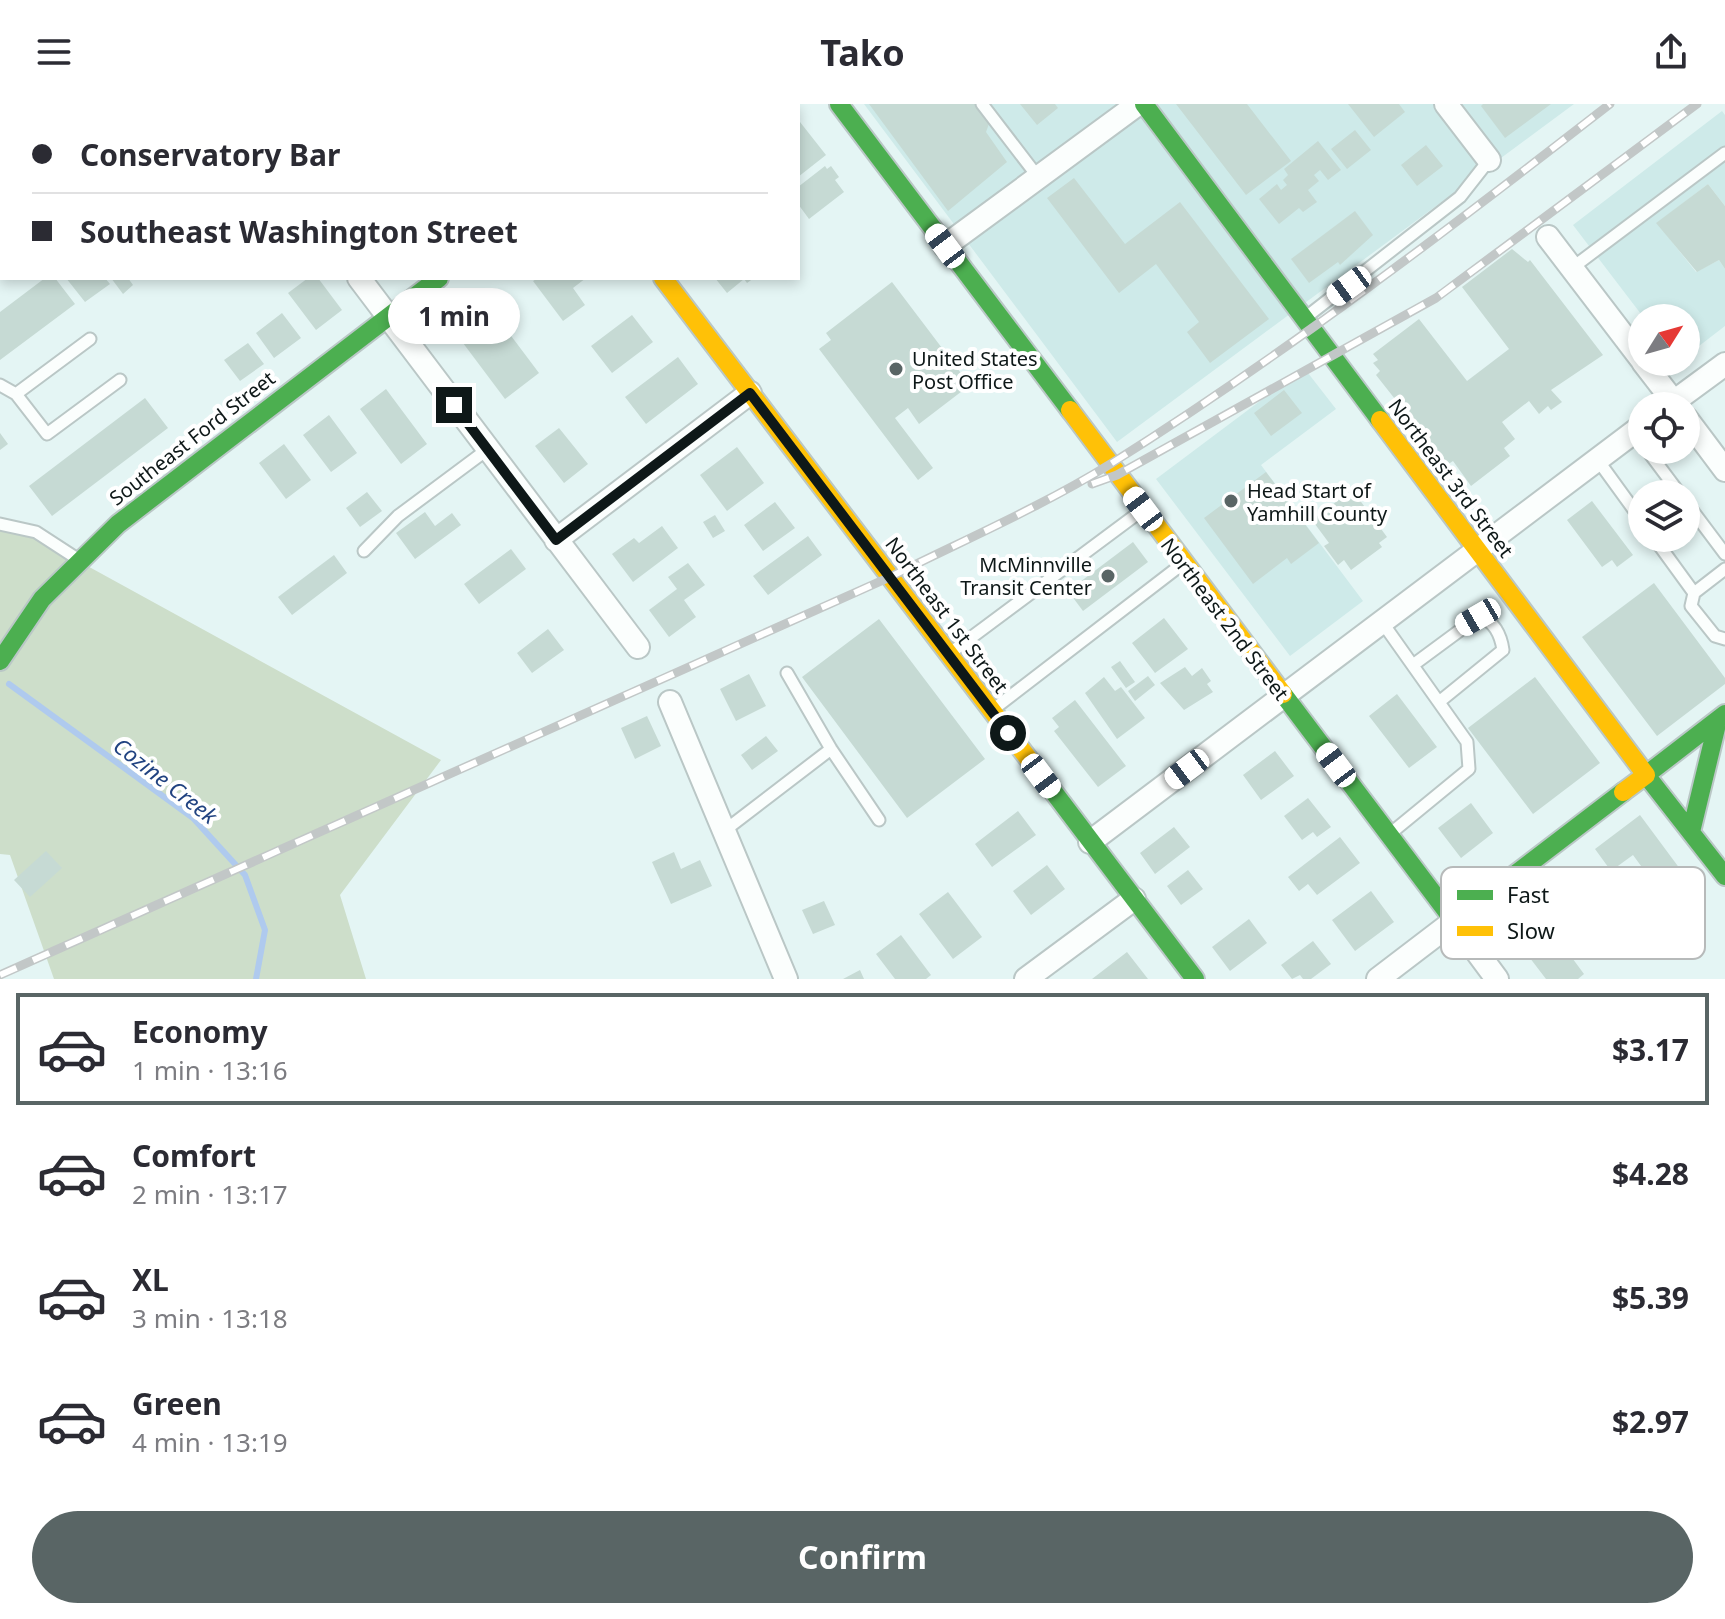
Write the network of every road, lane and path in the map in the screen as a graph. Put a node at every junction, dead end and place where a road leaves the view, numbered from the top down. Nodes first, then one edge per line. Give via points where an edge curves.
1 (839, 104) edge
2 (982, 104) edge
3 (1138, 104) edge
4 (1144, 104) edge
5 (1446, 104) edge
6 (1725, 153) edge
7 (1489, 160) joint
8 (1038, 177) junction
9 (1548, 237) dead end
10 (945, 246) junction
11 (1572, 268) junction
12 (361, 280) edge
13 (436, 280) edge
14 (665, 280) edge
15 (388, 316) junction
16 (1304, 318) junction
17 (90, 339) dead end
18 (1628, 341) edge
19 (1725, 364) edge
20 (120, 380) dead end
21 (0, 385) edge
22 (1694, 392) edge
23 (750, 393) junction
24 (16, 394) junction
25 (1700, 438) edge
26 (1628, 444) edge
27 (488, 449) junction
28 (1597, 459) junction
29 (1725, 470) edge
30 (1628, 502) edge
31 (1143, 509) junction
32 (1700, 521) edge
33 (0, 524) edge
34 (556, 540) junction
35 (1477, 549) junction
36 (364, 551) dead end
37 (1664, 552) edge
38 (1725, 554) edge
39 (76, 558) junction
40 (1184, 563) junction
41 (1725, 569) edge
42 (1694, 593) junction
43 (1382, 622) junction
44 (1725, 639) edge
45 (638, 647) dead end
46 (949, 654) junction
47 (0, 661) edge
48 (1413, 665) junction
49 (787, 673) dead end
50 (1284, 696) junction
51 (670, 702) dead end
52 (1439, 702) junction
53 (991, 711) junction
54 (1722, 717) edge
55 (831, 749) junction
56 (1646, 775) junction
57 (879, 820) dead end
58 (724, 831) junction
59 (1691, 832) junction
60 (1389, 835) junction
61 (1090, 842) junction
62 (1529, 864) junction
63 (1525, 867) edge
64 (1531, 867) edge
65 (1725, 876) edge
66 (1134, 899) junction
67 (1441, 904) edge
68 (1441, 931) edge
69 (1482, 959) edge
70 (786, 979) edge
71 (1026, 979) edge
72 (1195, 979) edge
73 (1378, 979) edge
74 (1497, 979) edge

1 - 10 street, Northeast 2nd Street
2 - 8 lane
3 - 8 street
4 - 16 street, Northeast 3rd Street
5 - 7 street
6 - 11 lane
7 - 16 lane via 1460,197
8 - 10 street
9 - 11 street
10 - 31 street, Northeast 2nd Street
11 - 18 street
12 - 15 street
13 - 15 street, Southeast Ford Street
14 - 23 street, Northeast 1st Street
15 - 27 street
15 - 39 street, Southeast Ford Street
16 - 35 street, Northeast 3rd Street
17 - 24 lane
19 - 22 street
20 - 24 lane via 47,434
21 - 24 lane
23 - 34 street
23 - 46 street, Northeast 1st Street
25 - 29 street
26 - 28 street
27 - 34 street
27 - 36 lane via 398,516
28 - 30 lane
28 - 35 street
31 - 40 street, Northeast 2nd Street
31 - 46 lane
32 - 38 lane
33 - 39 lane via 36,532
34 - 45 street
35 - 43 street
35 - 56 street, Northeast 3rd Street
37 - 42 lane
39 - 47 street, Southeast Ford Street via 42,596
40 - 50 street, Northeast 2nd Street
40 - 53 lane
41 - 42 lane
42 - 44 lane via 1691,606 1715,636
43 - 48 lane
43 - 50 street
46 - 53 street, Northeast 1st Street
48 - 52 lane
48 - 52 lane via 1478,617 1493,625 1503,650
49 - 55 lane
50 - 60 street, Northeast 2nd Street
50 - 61 street
51 - 58 street
52 - 60 lane via 1467,742 1469,769
53 - 61 street, Northeast 1st Street
54 - 56 street
54 - 59 street
55 - 57 lane
55 - 58 lane
56 - 59 street, Northeast 3rd Street
56 - 62 street
58 - 70 street
59 - 65 street, Northeast 3rd Street
60 - 67 street, Northeast 2nd Street
61 - 66 street, Northeast 1st Street
62 - 63 street
62 - 64 lane
66 - 71 street
66 - 72 street, Northeast 1st Street
68 - 73 street
69 - 74 street, Northeast 2nd Street

